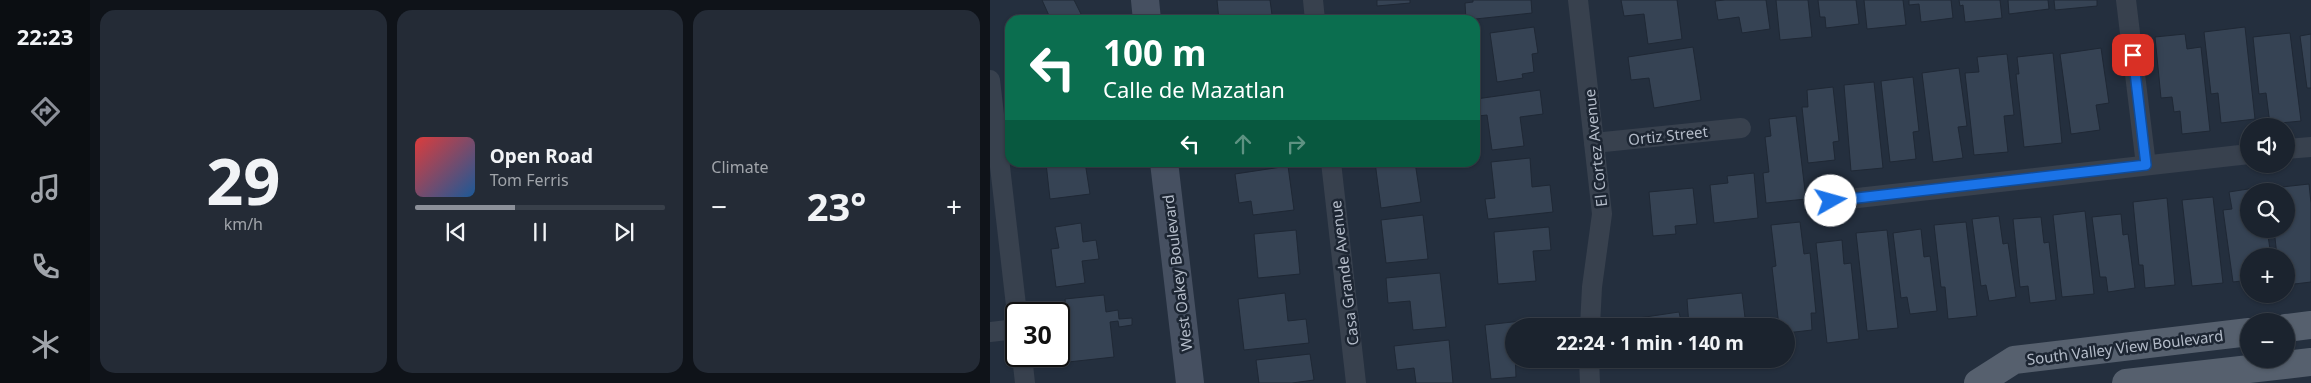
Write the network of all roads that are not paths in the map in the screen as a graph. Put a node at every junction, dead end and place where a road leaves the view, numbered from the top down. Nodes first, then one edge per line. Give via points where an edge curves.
1 (1145, 0) edge
2 (1313, 0) edge
3 (1578, 0) edge
4 (2126, 0) edge
5 (1146, 15) edge
6 (1314, 15) edge
7 (990, 80) edge
8 (1741, 128) dead end
9 (1594, 143) junction
10 (2311, 147) edge
11 (2295, 149) edge
12 (2240, 155) edge
13 (2146, 165) junction
14 (1165, 167) edge
15 (1332, 167) edge
16 (1831, 201) dead end
17 (1016, 302) edge
18 (1590, 318) edge
19 (2311, 325) edge
20 (2295, 327) edge
21 (1005, 330) edge
22 (990, 332) edge
23 (2240, 333) edge
24 (2311, 362) edge
25 (1023, 367) edge
26 (1589, 368) edge
27 (1025, 383) edge
28 (1190, 383) edge
29 (1356, 383) edge
30 (1590, 383) edge
31 (1978, 383) edge
32 (2126, 383) edge

1 - 5 main road
2 - 6 street
3 - 9 street, El Cortez Avenue
4 - 13 street
7 - 17 street
8 - 9 street, Ortiz Street
9 - 18 street, El Cortez Avenue via 1602,214
10 - 11 street
12 - 13 street
13 - 16 street
14 - 28 main road, West Oakey Boulevard
15 - 29 street, Casa Grande Avenue
19 - 20 main road
21 - 22 street
23 - 31 main road, South Valley View Boulevard via 2014,360
24 - 32 main road
25 - 27 street
26 - 30 street

